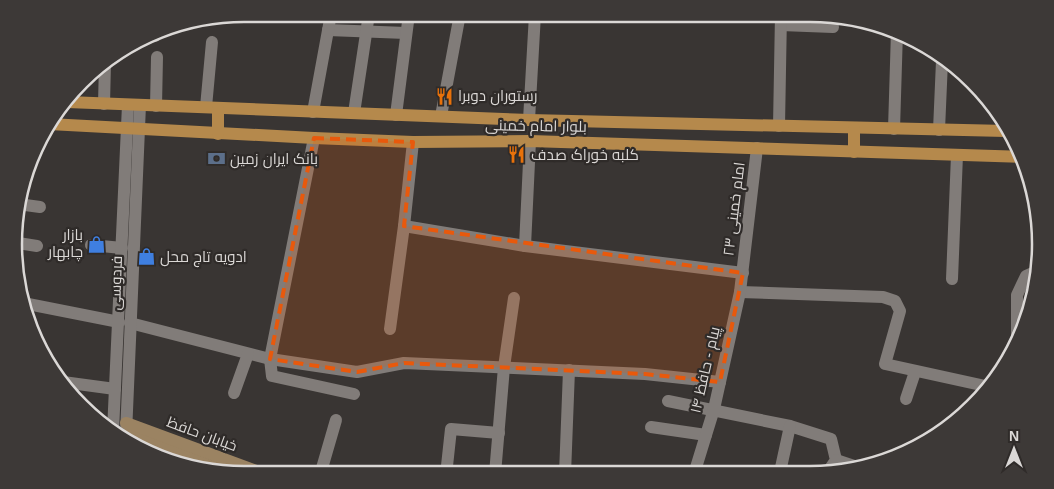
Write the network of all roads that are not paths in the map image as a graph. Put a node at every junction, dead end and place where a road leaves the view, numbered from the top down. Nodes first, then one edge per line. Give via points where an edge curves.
1 (330, 22) edge
2 (368, 22) edge
3 (408, 22) edge
4 (459, 22) edge
5 (535, 22) edge
6 (781, 22) edge
7 (800, 22) edge
8 (833, 27) dead end
9 (328, 30) junction
10 (366, 32) junction
11 (406, 33) junction
12 (897, 40) edge
13 (212, 42) dead end
14 (157, 57) dead end
15 (942, 66) edge
16 (105, 72) edge
17 (74, 102) edge
18 (104, 104) junction
19 (134, 105) junction
20 (156, 106) junction
21 (212, 107) junction
22 (313, 112) junction
23 (354, 113) junction
24 (396, 115) junction
25 (441, 116) junction
26 (529, 120) junction
27 (58, 125) edge
28 (779, 126) junction
29 (854, 128) junction
30 (133, 129) junction
31 (894, 129) junction
32 (939, 130) junction
33 (1000, 131) edge
34 (218, 134) junction
35 (314, 138) junction
36 (530, 141) junction
37 (413, 142) junction
38 (757, 148) junction
39 (854, 152) junction
40 (957, 155) junction
41 (1014, 157) edge
42 (26, 205) edge
43 (40, 208) dead end
44 (404, 226) junction
45 (22, 244) edge
46 (91, 245) dead end
47 (37, 246) dead end
48 (525, 246) junction
49 (122, 248) junction
50 (743, 273) junction
51 (1030, 274) edge
52 (952, 280) dead end
53 (740, 292) junction
54 (514, 298) dead end
55 (31, 305) edge
56 (125, 323) junction
57 (1017, 324) edge
58 (390, 329) dead end
59 (248, 354) junction
60 (270, 359) junction
61 (504, 367) junction
62 (569, 370) junction
63 (916, 372) junction
64 (720, 382) junction
65 (71, 383) edge
66 (981, 385) edge
67 (115, 389) junction
68 (234, 393) dead end
69 (354, 394) dead end
70 (906, 399) dead end
71 (668, 400) dead end
72 (714, 409) junction
73 (336, 420) dead end
74 (113, 424) edge
75 (790, 426) junction
76 (651, 427) dead end
77 (126, 432) edge
78 (499, 433) junction
79 (706, 435) junction
80 (836, 460) junction
81 (200, 462) edge
82 (846, 463) edge
83 (832, 465) edge
84 (237, 466) edge
85 (323, 466) edge
86 (447, 466) edge
87 (496, 466) edge
88 (565, 466) edge
89 (696, 466) edge
90 (781, 466) edge

1 - 9 street
2 - 10 street
3 - 11 street
4 - 25 street
5 - 26 street
6 - 28 street
7 - 8 street
9 - 10 street
9 - 22 street
10 - 11 street
10 - 23 street
11 - 24 street
12 - 31 street
13 - 21 street
14 - 20 street
15 - 32 street
16 - 18 street
17 - 18 main road, بلوار امام خمینی
18 - 19 main road, بلوار امام خمینی
19 - 20 main road, بلوار امام خمینی
19 - 30 street
20 - 21 main road, بلوار امام خمینی
21 - 22 main road, بلوار امام خمینی
21 - 34 main road
22 - 23 main road, بلوار امام خمینی
23 - 24 main road, بلوار امام خمینی
24 - 25 main road, بلوار امام خمینی
25 - 26 main road, بلوار امام خمینی
26 - 28 main road, بلوار امام خمینی
27 - 30 main road, بلوار امام خمینی
28 - 29 main road, بلوار امام خمینی
29 - 31 main road, بلوار امام خمینی
29 - 39 main road
30 - 34 main road, بلوار امام خمینی
30 - 49 street, فردوسی
30 - 56 street, فردوسی
31 - 32 main road, بلوار امام خمینی
32 - 33 main road, بلوار امام خمینی
34 - 35 main road, بلوار امام خمینی
35 - 37 main road, بلوار امام خمینی
35 - 60 street
36 - 37 main road, بلوار امام خمینی
36 - 38 main road, بلوار امام خمینی
36 - 48 street
37 - 44 street
38 - 39 main road, بلوار امام خمینی
38 - 50 street, امام خمینی ۲۳
39 - 40 main road, بلوار امام خمینی
40 - 41 main road, بلوار امام خمینی
40 - 52 street
42 - 43 street
44 - 48 street
44 - 58 street
45 - 47 street
46 - 49 street
48 - 50 street
49 - 56 street, فردوسی
50 - 53 street, پیام - حافظ ۱۴
51 - 57 street via 1017,295
53 - 63 street via 883,297 895,302 900,311 885,364
53 - 64 street, پیام - حافظ ۱۴
54 - 61 street
55 - 56 street
56 - 59 street
56 - 67 street, فردوسی
56 - 77 street, فردوسی
59 - 60 street
59 - 68 street
60 - 61 street via 356,372 404,363
60 - 69 street via 272,376
61 - 62 street
61 - 78 street
62 - 64 street
62 - 88 street
63 - 66 street
63 - 70 street
64 - 72 street, پیام - حافظ ۱۴
65 - 67 street
67 - 74 street, فردوسی
71 - 72 street
72 - 75 street
72 - 79 street, پیام - حافظ ۱۴
73 - 85 street
75 - 80 street via 831,439
75 - 90 street
76 - 79 street
77 - 81 main road, خیابان حافظ
77 - 84 main road, خیابان حافظ
78 - 86 street via 450,429
78 - 87 street
79 - 89 street, پیام - حافظ ۱۴
80 - 82 street
80 - 83 street

